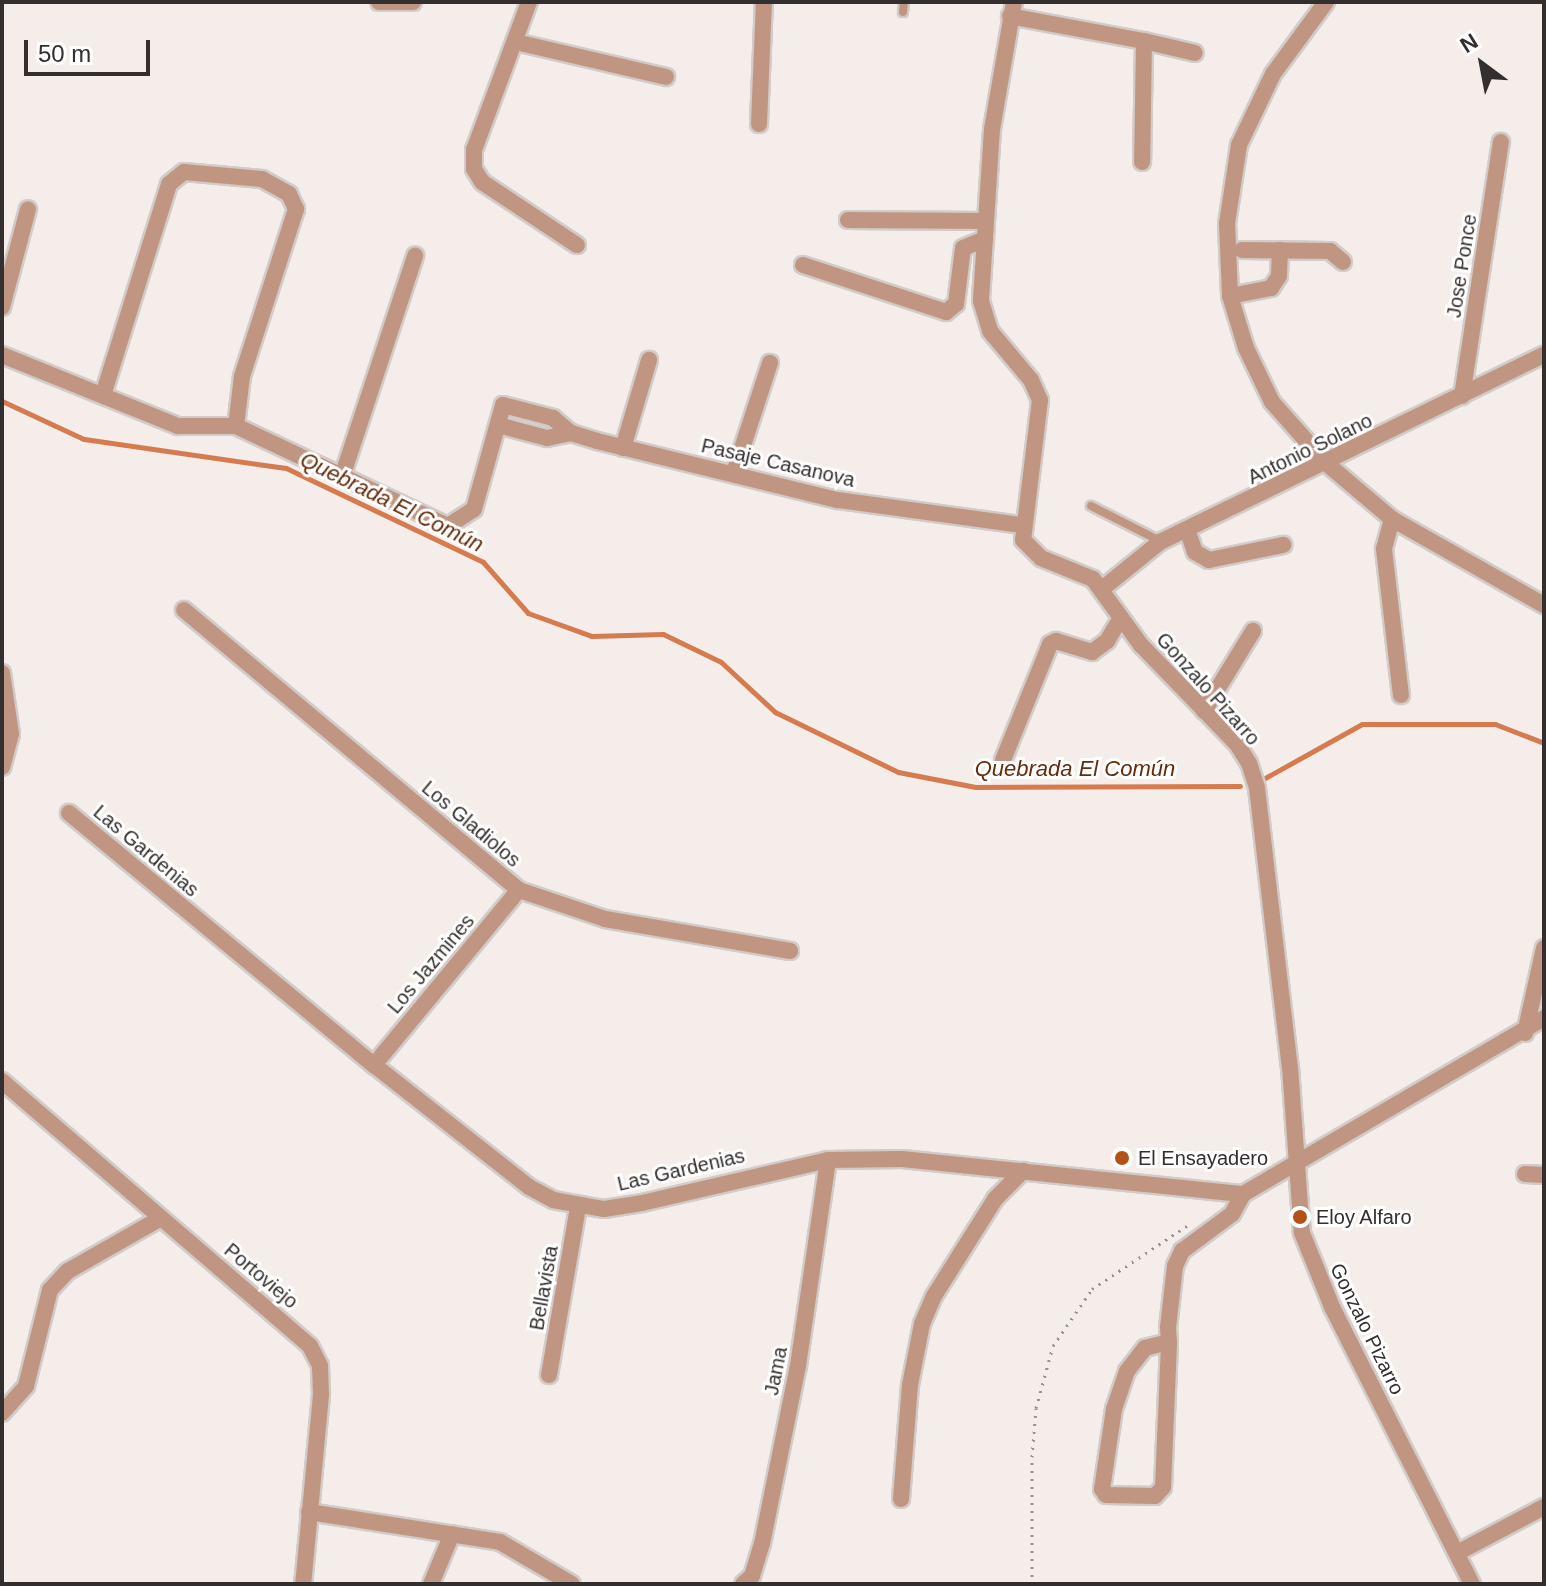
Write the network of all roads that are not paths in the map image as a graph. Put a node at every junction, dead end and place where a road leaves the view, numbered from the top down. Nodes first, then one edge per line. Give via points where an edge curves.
1 (379, 2) edge
2 (413, 2) edge
3 (529, 2) edge
4 (764, 2) edge
5 (1326, 2) edge
6 (1012, 9) edge
7 (1144, 41) junction
8 (516, 42) junction
9 (1195, 53) dead end
10 (666, 77) dead end
11 (759, 124) dead end
12 (1501, 142) dead end
13 (1142, 162) dead end
14 (28, 209) dead end
15 (848, 220) dead end
16 (986, 221) junction
17 (985, 239) junction
18 (577, 245) dead end
19 (1242, 250) dead end
20 (1280, 250) junction
21 (415, 256) dead end
22 (1343, 262) dead end
23 (803, 265) dead end
24 (1230, 296) junction
25 (2, 307) edge
26 (2, 355) edge
27 (1544, 355) edge
28 (649, 360) dead end
29 (770, 363) dead end
30 (103, 395) junction
31 (1462, 396) junction
32 (498, 425) junction
33 (236, 426) junction
34 (574, 434) junction
35 (623, 448) junction
36 (1326, 463) junction
37 (734, 473) junction
38 (343, 474) junction
39 (1091, 506) dead end
40 (1392, 519) junction
41 (1021, 525) junction
42 (1188, 532) junction
43 (1160, 542) junction
44 (1283, 545) dead end
45 (1102, 589) junction
46 (1544, 605) edge
47 (184, 610) dead end
48 (1121, 618) junction
49 (1253, 631) dead end
50 (2, 673) edge
51 (1401, 695) dead end
52 (1204, 711) junction
53 (6, 730) edge
54 (1003, 760) dead end
55 (2, 767) edge
56 (69, 813) dead end
57 (519, 890) junction
58 (1544, 948) edge
59 (790, 951) dead end
60 (1544, 1018) edge
61 (1525, 1033) junction
62 (374, 1065) junction
63 (2, 1081) edge
64 (828, 1160) junction
65 (1293, 1167) junction
66 (1023, 1171) junction
67 (1525, 1174) dead end
68 (1544, 1175) edge
69 (1243, 1194) junction
70 (578, 1207) junction
71 (161, 1218) junction
72 (1169, 1342) junction
73 (549, 1375) dead end
74 (2, 1413) edge
75 (901, 1499) dead end
76 (1544, 1507) edge
77 (309, 1512) junction
78 (452, 1534) junction
79 (1457, 1553) junction
80 (303, 1584) edge
81 (431, 1584) edge
82 (572, 1584) edge
83 (743, 1584) edge
84 (1472, 1584) edge

1 - 2 street
3 - 8 street
4 - 11 street
5 - 24 street via 1273,74 1239,145 1227,223
6 - 7 street
6 - 16 street via 992,129
7 - 9 street
7 - 13 street
8 - 10 street
8 - 18 street via 474,150 474,169 482,182
12 - 31 street, Jose Ponce
14 - 25 street
15 - 16 street
16 - 17 street
17 - 23 street via 963,248 956,304 946,312
17 - 41 street via 984,320 1031,380 1042,414
19 - 20 street
20 - 22 street via 1330,251
20 - 24 street via 1279,276 1271,288
21 - 38 street
24 - 36 street via 1272,402
26 - 30 street
27 - 31 street, Antonio Solano
28 - 35 street
29 - 37 street
30 - 33 street via 178,426
30 - 33 street via 169,184 184,172 262,179 289,194 296,209 242,376
31 - 36 street, Antonio Solano
32 - 34 street via 547,438
32 - 34 street via 503,405 553,418
32 - 38 street via 474,509 454,525
33 - 38 street
34 - 35 street, Pasaje Casanova
35 - 37 street, Pasaje Casanova
36 - 40 street
36 - 42 street, Antonio Solano
37 - 41 street, Pasaje Casanova via 838,500
39 - 43 lane
40 - 46 street
40 - 51 street via 1384,549
41 - 45 street, Gonzalo Pizarro via 1030,551 1083,574
42 - 43 street, Antonio Solano
42 - 44 street via 1195,552 1209,560
43 - 45 street, Antonio Solano
45 - 48 street, Gonzalo Pizarro
47 - 57 street, Los Gladiolos
48 - 52 street, Gonzalo Pizarro
48 - 54 street via 1107,641 1092,652 1056,641 1050,644
49 - 52 street
50 - 53 street
52 - 65 street, Gonzalo Pizarro via 1237,744 1257,788 1290,1067
53 - 55 street
56 - 62 street, Las Gardenias
57 - 59 street, Los Gladiolos via 605,919
57 - 62 street, Los Jazmines
58 - 61 street via 1540,985
60 - 61 street
61 - 65 street
62 - 70 street, Las Gardenias via 529,1187
63 - 71 street, Portoviejo
64 - 66 street, Las Gardenias via 902,1159
64 - 70 street, Las Gardenias via 642,1203
64 - 83 street, Jama via 800,1351 771,1499 752,1576
65 - 69 street
65 - 79 street, Gonzalo Pizarro via 1302,1233 1315,1269
66 - 69 street, Las Gardenias
66 - 75 street via 995,1199 922,1324 910,1385
67 - 68 street
69 - 72 street via 1232,1214 1182,1251 1175,1266
70 - 73 street, Bellavista
71 - 74 street via 68,1271 50,1290 26,1386
71 - 77 street, Portoviejo via 310,1346 320,1366 321,1395
72 - 72 street via 1145,1348 1127,1371 1114,1409 1102,1489 1106,1495 1161,1494
76 - 79 street
77 - 78 street
77 - 80 street, Portoviejo
78 - 81 street
78 - 82 street via 500,1542
79 - 84 street, Gonzalo Pizarro

